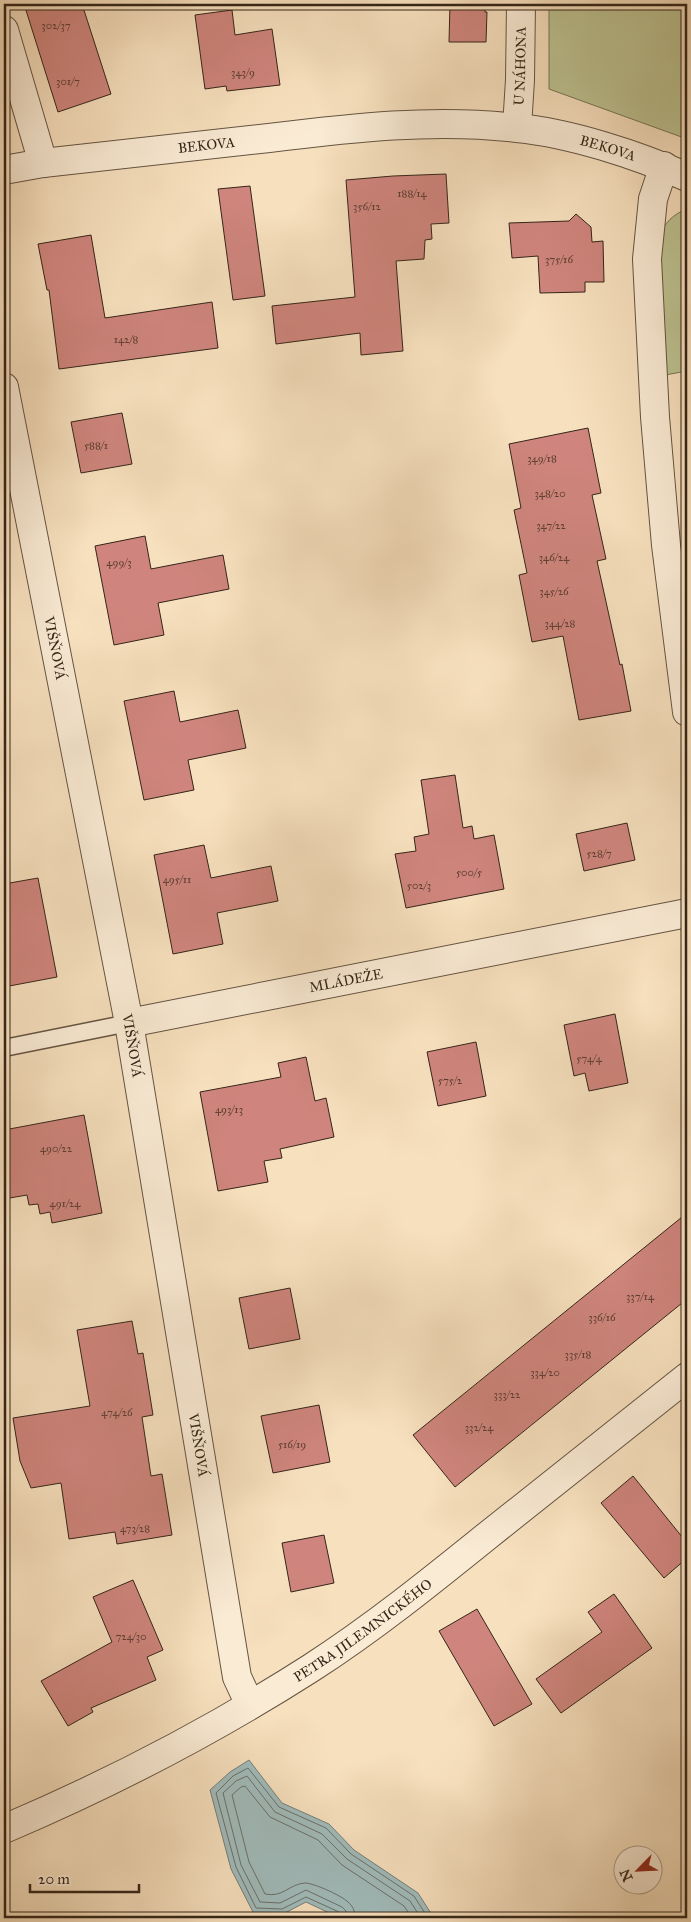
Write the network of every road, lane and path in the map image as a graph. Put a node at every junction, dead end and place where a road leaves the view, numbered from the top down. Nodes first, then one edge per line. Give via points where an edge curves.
1 (521, 4) edge
2 (4, 30) edge
3 (517, 128) junction
4 (44, 163) junction
5 (4, 170) edge
6 (675, 172) edge
7 (4, 387) edge
8 (687, 712) edge
9 (687, 913) edge
10 (129, 1023) junction
11 (4, 1048) edge
12 (687, 1377) edge
13 (250, 1705) junction
14 (4, 1829) edge

1 - 3 street, U NÁHONA
2 - 4 street
3 - 4 street, BEKOVA via 439,124 374,127
3 - 6 street, BEKOVA via 567,138
4 - 5 street, BEKOVA
6 - 8 street, BEKOVA via 653,199 647,258 655,417 666,545
7 - 10 street, VIŠŇOVÁ
9 - 10 street, MLÁDEŽE
10 - 11 lane, MLÁDEŽE
10 - 13 street, VIŠŇOVÁ via 237,1677
12 - 13 street, PETRA JILEMNICKÉHO via 400,1606
13 - 14 street, PETRA JILEMNICKÉHO via 159,1756

